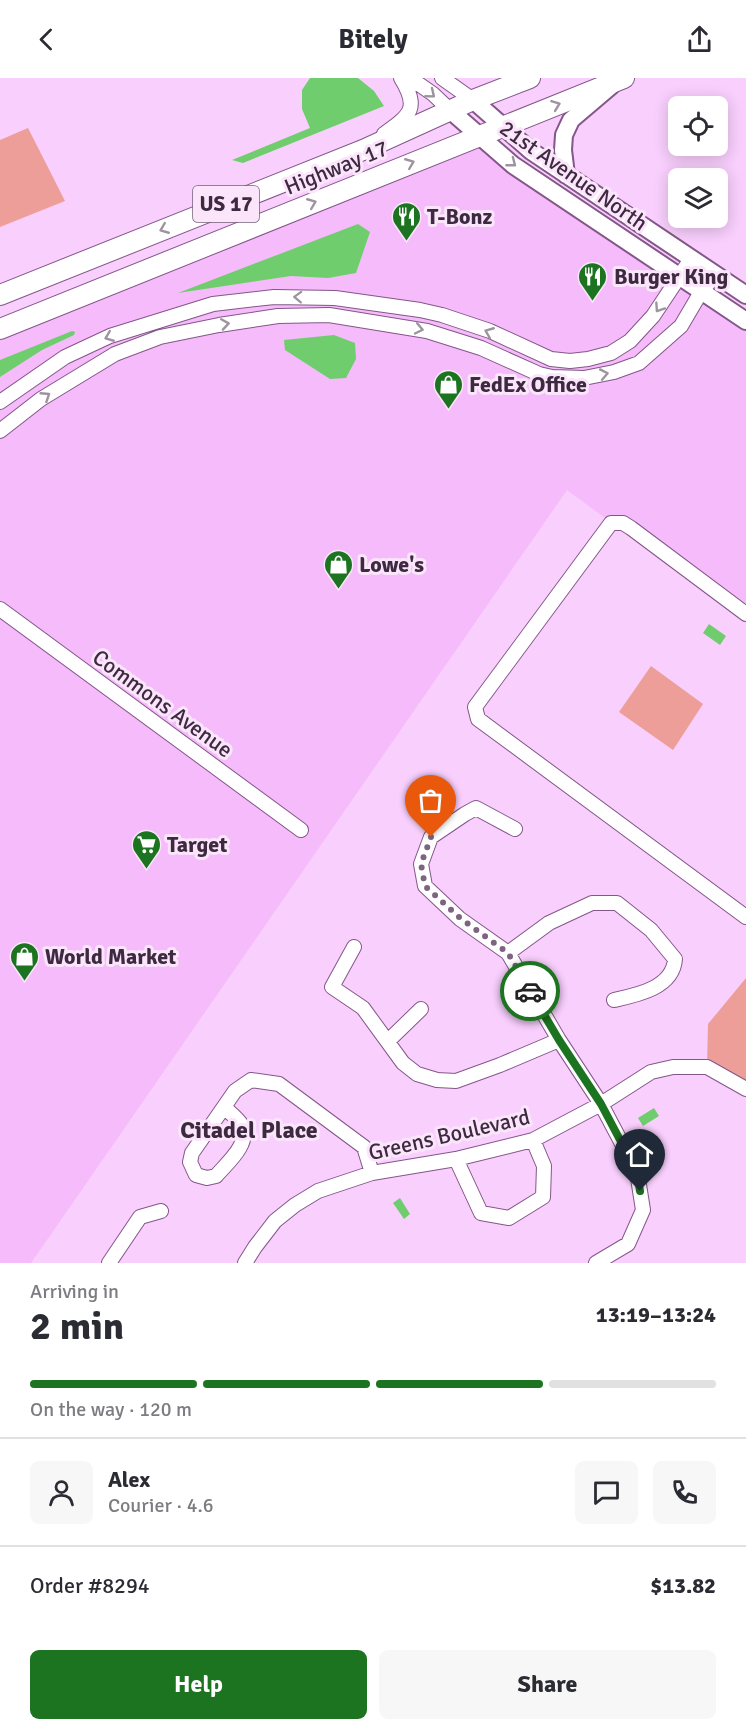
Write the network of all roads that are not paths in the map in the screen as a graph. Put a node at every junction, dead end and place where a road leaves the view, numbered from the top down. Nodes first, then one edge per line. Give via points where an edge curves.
1 (401, 78) edge
2 (411, 78) edge
3 (442, 78) edge
4 (530, 78) edge
5 (621, 79) edge
6 (473, 100) junction
7 (451, 111) junction
8 (501, 126) junction
9 (479, 135) junction
10 (363, 150) junction
11 (566, 176) junction
12 (691, 259) junction
13 (715, 275) junction
14 (680, 276) junction
15 (701, 292) junction
16 (0, 295) edge
17 (746, 295) edge
18 (746, 321) edge
19 (0, 329) edge
20 (0, 402) edge
21 (0, 431) edge
22 (0, 609) edge
23 (746, 614) edge
24 (515, 829) dead end
25 (301, 830) dead end
26 (746, 917) edge
27 (354, 947) dead end
28 (508, 953) junction
29 (614, 1000) dead end
30 (421, 1009) dead end
31 (559, 1040) junction
32 (388, 1041) junction
33 (746, 1089) edge
34 (601, 1104) junction
35 (224, 1107) junction
36 (533, 1140) junction
37 (456, 1159) junction
38 (372, 1173) junction
39 (161, 1211) dead end
40 (109, 1263) edge
41 (245, 1263) edge
42 (596, 1263) edge

1 - 10 street via 411,98 408,115
2 -> 7 street, 21st Avenue North
3 - 6 street, 21st Avenue North
4 - 6 highway, Highway 17 / US 17
8 -> 5 highway, Highway 17 / US 17
5 - 11 main road via 571,120 564,135
6 - 7 highway, Highway 17 / US 17
6 - 8 main road, 21st Avenue North
7 - 9 main road, 21st Avenue North
7 - 10 highway, Highway 17 / US 17
8 - 9 highway, Highway 17 / US 17
8 - 11 main road, 21st Avenue North
9 -> 14 main road, 21st Avenue North via 513,165
19 -> 9 highway, Highway 17 / US 17
10 -> 16 highway, Highway 17 / US 17
11 - 12 main road, 21st Avenue North
12 - 13 main road, 21st Avenue North
12 - 14 street
13 - 15 street
13 - 17 main road, 21st Avenue North
14 - 15 main road, 21st Avenue North
14 -> 20 street via 630,341 611,353 588,359 551,358 490,331 420,310 335,298 274,297 213,304 110,336 65,357
15 - 18 main road, 21st Avenue North
21 -> 15 street via 41,399 116,354 160,337 278,316 329,315 427,331 538,374 584,378 639,363 681,326
22 - 25 street, Commons Avenue
23 - 26 street via 631,528 611,523 475,707 478,719
24 - 28 street via 476,808 431,837 421,864 425,886
27 - 32 street via 332,987 363,1008
28 - 29 street via 549,923 592,903 617,903 651,930 675,959 672,973 658,985
28 - 31 street
30 - 32 street
31 - 32 street via 456,1081 417,1074
31 - 34 street
33 - 34 street, Greens Boulevard via 707,1067 673,1067 651,1072
34 - 36 street, Greens Boulevard
34 - 42 street via 637,1172 643,1210 628,1244
35 - 35 street via 241,1124 242,1145 216,1176 196,1175 190,1162 192,1153
35 - 38 street via 235,1091 251,1080 279,1084 364,1147
36 - 37 street, Greens Boulevard
36 - 37 street via 544,1166 543,1197 509,1218 481,1213
37 - 38 street, Greens Boulevard
38 - 41 street, Greens Boulevard via 318,1191 295,1205 275,1221
39 - 40 street via 140,1217

